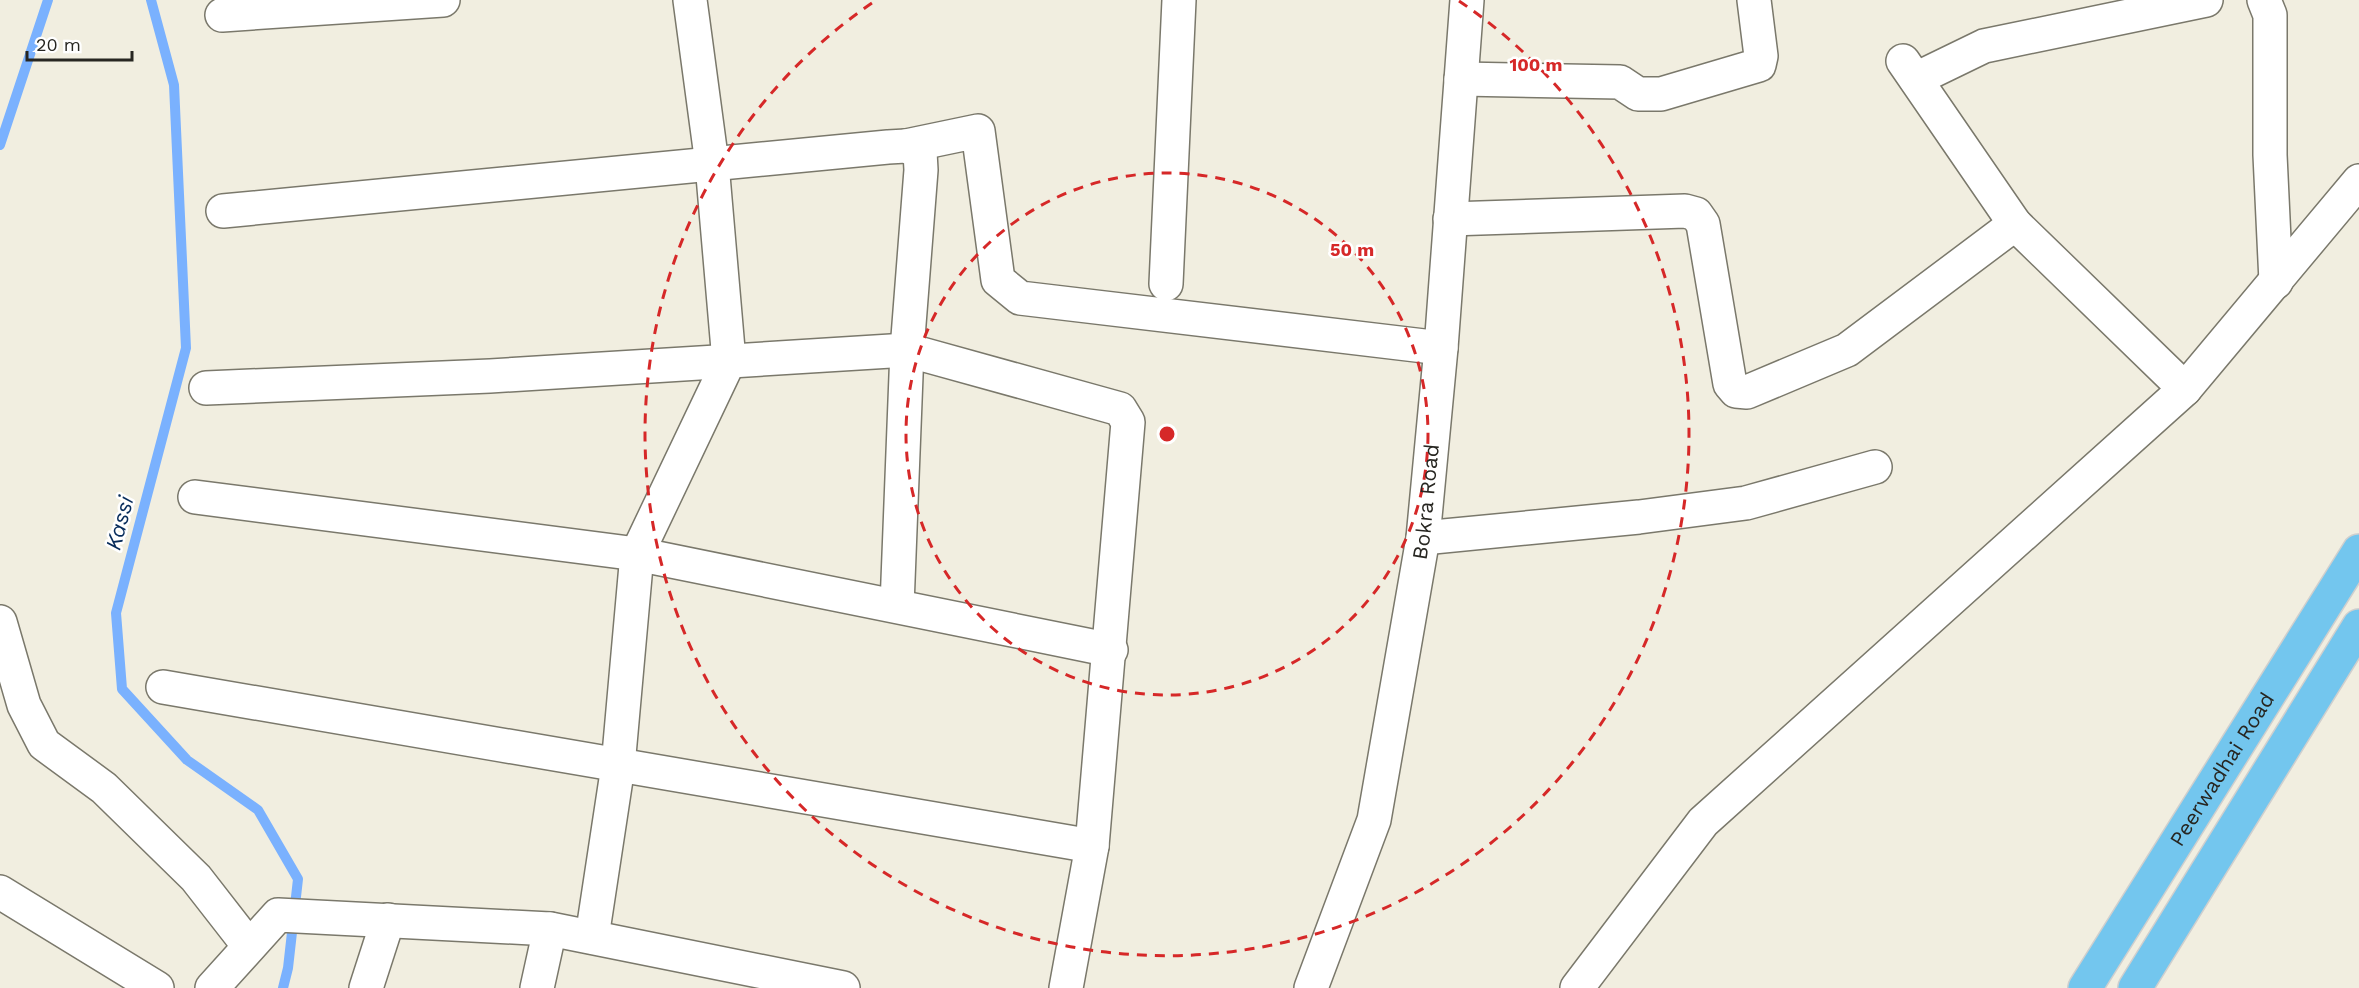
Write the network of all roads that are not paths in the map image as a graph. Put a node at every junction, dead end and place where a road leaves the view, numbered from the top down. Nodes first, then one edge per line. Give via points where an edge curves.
1 (443, 0) edge
2 (690, 0) edge
3 (1179, 0) edge
4 (1467, 0) edge
5 (1754, 0) edge
6 (2206, 0) edge
7 (2264, 0) edge
8 (222, 15) dead end
9 (1461, 78) junction
10 (906, 146) junction
11 (712, 164) junction
12 (2359, 181) edge
13 (223, 211) dead end
14 (1450, 219) junction
15 (2014, 224) junction
16 (2276, 282) junction
17 (1166, 284) dead end
18 (1441, 348) junction
19 (907, 350) junction
20 (729, 361) junction
21 (206, 388) dead end
22 (2185, 389) junction
23 (1875, 467) dead end
24 (195, 497) dead end
25 (1423, 538) junction
26 (2359, 551) edge
27 (636, 554) junction
28 (897, 606) junction
29 (0, 622) edge
30 (2359, 626) edge
31 (1111, 650) junction
32 (163, 687) dead end
33 (618, 766) junction
34 (1092, 846) junction
35 (0, 892) edge
36 (388, 920) junction
37 (550, 929) junction
38 (592, 937) junction
39 (249, 946) junction
40 (772, 981) edge
41 (157, 988) edge
42 (212, 988) edge
43 (366, 988) edge
44 (537, 988) edge
45 (843, 988) edge
46 (1066, 988) edge
47 (1311, 988) edge
48 (1577, 988) edge
49 (2085, 988) edge
50 (2135, 988) edge

1 - 8 street
2 - 11 street
3 - 17 street
4 - 9 street, Bokra Road
5 - 9 street via 1759,65 1661,94 1638,94 1620,81
6 - 15 street via 1984,46 1910,70
7 - 16 street via 2270,15 2270,155
9 - 14 street, Bokra Road
10 - 11 street
10 - 18 street via 978,131 998,280 1020,298
10 - 19 street via 920,152 921,170
11 - 13 street
11 - 20 street
12 - 16 street
14 - 15 street via 1685,211 1696,214 1703,224 1730,384 1736,392 1747,392 1847,350
14 - 18 street, Bokra Road
15 - 22 street
16 - 22 street
18 - 25 street, Bokra Road
19 - 20 street
19 - 28 street
19 - 31 street via 1085,398 1119,409 1124,416 1128,422
20 - 21 street
20 - 27 street
22 - 48 street via 1703,822
23 - 25 street via 1746,503
24 - 27 street
25 - 47 street, Bokra Road via 1374,820
26 - 49 main road, Peerwadhai Road
27 - 28 street
27 - 33 street
28 - 31 street
29 - 39 street via 24,705 44,744 104,788 196,878
30 - 50 main road
31 - 34 street
32 - 33 street
33 - 34 street
33 - 38 street
34 - 46 street
35 - 41 street
36 - 37 street
36 - 39 street via 278,915
36 - 43 street
37 - 38 street
37 - 44 street
38 - 40 street
39 - 42 street
40 - 45 street

